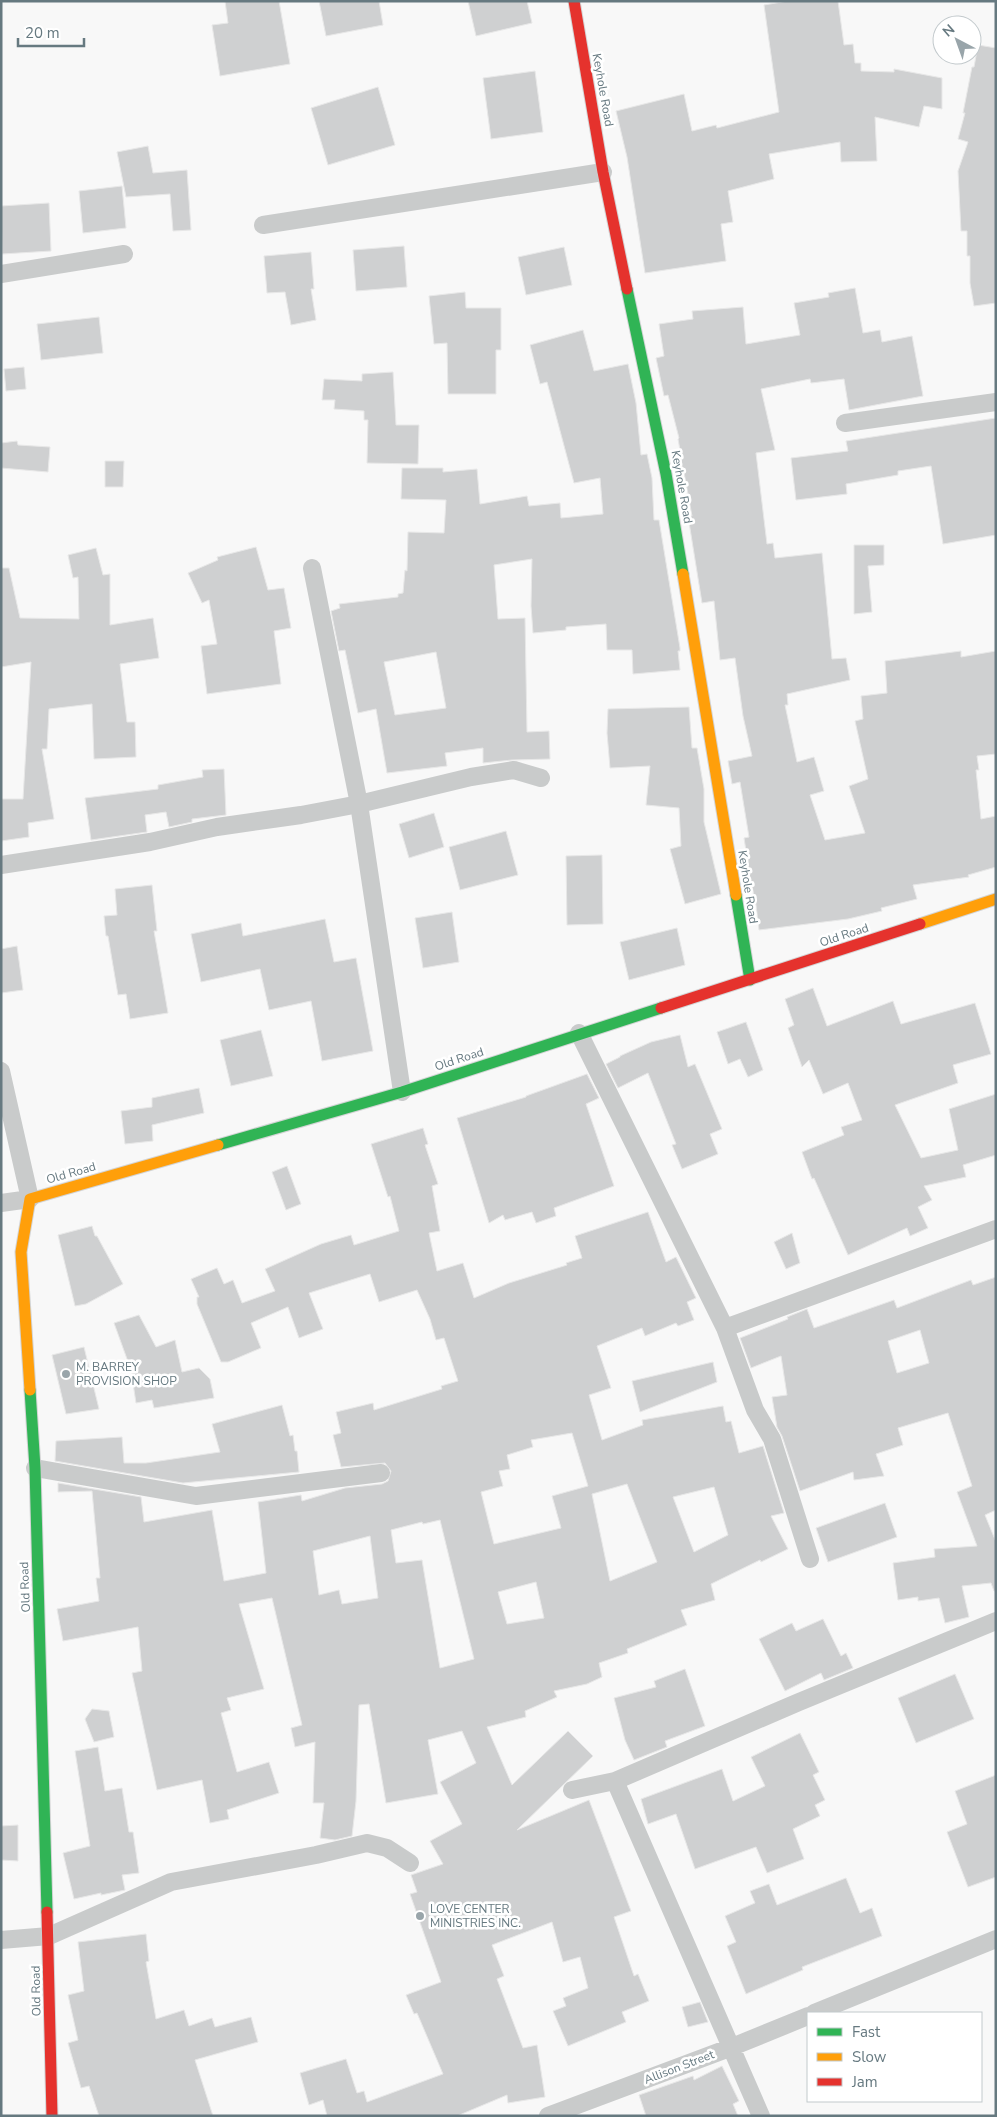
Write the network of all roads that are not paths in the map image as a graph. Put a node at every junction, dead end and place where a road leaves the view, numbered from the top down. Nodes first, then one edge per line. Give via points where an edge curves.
1 (574, 1) edge
2 (603, 172) junction
3 (263, 225) dead end
4 (124, 254) dead end
5 (1, 274) edge
6 (996, 402) edge
7 (845, 423) dead end
8 (312, 568) dead end
9 (541, 778) dead end
10 (359, 804) junction
11 (1, 865) edge
12 (996, 900) edge
13 (750, 980) junction
14 (580, 1033) junction
15 (1, 1071) edge
16 (402, 1092) junction
17 (30, 1199) junction
18 (1, 1203) edge
19 (996, 1229) edge
20 (725, 1328) junction
21 (35, 1468) junction
22 (381, 1473) dead end
23 (810, 1559) dead end
24 (996, 1621) edge
25 (615, 1781) junction
26 (572, 1790) dead end
27 (410, 1863) dead end
28 (49, 1936) junction
29 (996, 1939) edge
30 (1, 1940) edge
31 (816, 2012) edge
32 (807, 2016) edge
33 (732, 2047) junction
34 (52, 2116) edge
35 (548, 2116) edge
36 (761, 2116) edge

1 - 2 street, Keyhole Road
2 - 3 street
2 - 13 street, Keyhole Road via 666,474
4 - 5 street
6 - 7 street
8 - 10 street
9 - 10 street via 514,770
10 - 11 street
10 - 16 street
12 - 13 street, Old Road
13 - 14 street, Old Road
14 - 16 street, Old Road
14 - 20 street
15 - 17 street
16 - 17 street, Old Road
17 - 18 street
17 - 21 street, Old Road via 21,1252
19 - 20 street
20 - 23 street via 755,1410 772,1439
21 - 22 street via 196,1496
21 - 28 street, Old Road
24 - 25 street
25 - 26 street
25 - 33 street
27 - 28 street via 387,1848 367,1843 171,1882
28 - 30 street
28 - 34 street, Old Road
29 - 31 street
32 - 33 street, Allison Street
33 - 35 street, Allison Street
33 - 36 street

